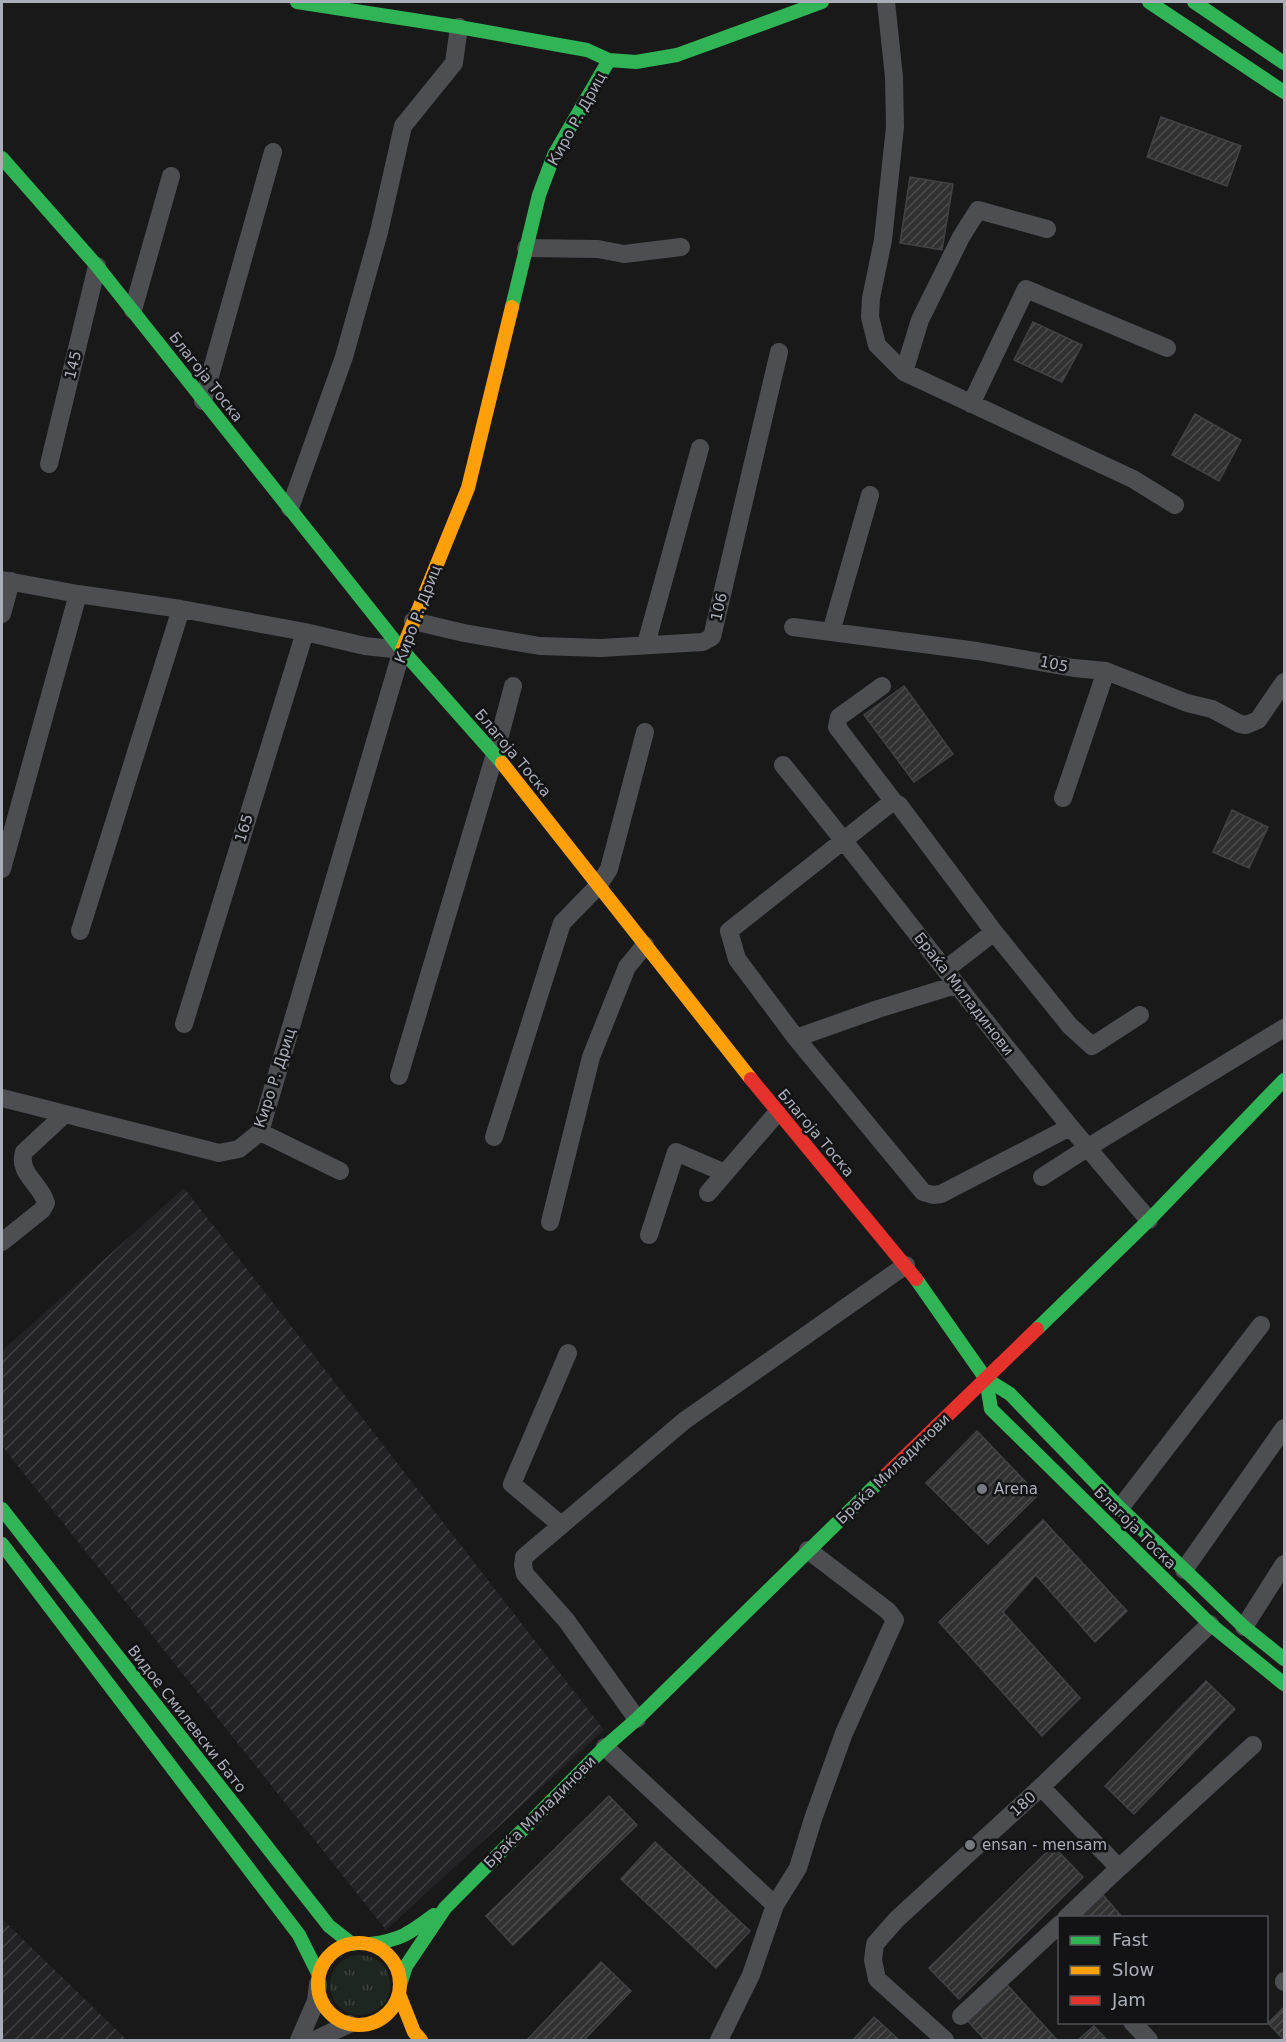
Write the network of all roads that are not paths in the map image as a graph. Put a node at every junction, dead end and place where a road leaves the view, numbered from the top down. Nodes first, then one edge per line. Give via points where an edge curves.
1 (297, 2) edge
2 (822, 2) edge
3 (886, 2) edge
4 (1149, 2) edge
5 (1194, 2) edge
6 (336, 5) edge
7 (459, 27) junction
8 (609, 60) junction
9 (1284, 63) edge
10 (1284, 92) edge
11 (273, 152) dead end
12 (2, 158) edge
13 (171, 176) dead end
14 (1047, 230) dead end
15 (681, 247) dead end
16 (526, 248) junction
17 (97, 266) junction
18 (132, 310) junction
19 (1167, 348) dead end
20 (778, 352) dead end
21 (904, 372) junction
22 (203, 401) junction
23 (971, 404) junction
24 (700, 448) dead end
25 (49, 464) dead end
26 (870, 495) dead end
27 (1175, 505) dead end
28 (290, 508) junction
29 (6, 580) edge
30 (78, 594) junction
31 (181, 609) junction
32 (2, 614) edge
33 (412, 621) junction
34 (793, 627) dead end
35 (305, 632) junction
36 (831, 632) junction
37 (646, 645) junction
38 (402, 650) junction
39 (1106, 671) junction
40 (1284, 682) edge
41 (513, 686) dead end
42 (882, 686) dead end
43 (645, 732) dead end
44 (495, 754) junction
45 (783, 765) dead end
46 (1063, 798) dead end
47 (894, 802) junction
48 (844, 840) junction
49 (2, 869) edge
50 (598, 886) junction
51 (80, 931) dead end
52 (994, 932) junction
53 (645, 945) junction
54 (946, 969) junction
55 (956, 985) junction
56 (1140, 1015) dead end
57 (184, 1024) dead end
58 (1284, 1028) edge
59 (796, 1038) junction
60 (399, 1076) dead end
61 (1284, 1080) edge
62 (2, 1098) edge
63 (1276, 1100) edge
64 (777, 1113) junction
65 (65, 1114) junction
66 (1070, 1126) junction
67 (260, 1132) junction
68 (494, 1137) dead end
69 (1087, 1148) junction
70 (340, 1171) dead end
71 (725, 1173) junction
72 (1042, 1177) dead end
73 (708, 1193) dead end
74 (1149, 1220) junction
75 (550, 1222) dead end
76 (649, 1235) dead end
77 (2, 1242) edge
78 (906, 1265) junction
79 (1261, 1325) dead end
80 (568, 1353) dead end
81 (986, 1379) junction
82 (1284, 1428) edge
83 (1120, 1508) junction
84 (2, 1509) edge
85 (561, 1526) junction
86 (2, 1544) edge
87 (808, 1550) junction
88 (1284, 1564) edge
89 (1184, 1570) junction
90 (1210, 1624) junction
91 (1244, 1627) junction
92 (1284, 1659) edge
93 (1284, 1684) edge
94 (637, 1719) junction
95 (1253, 1745) dead end
96 (605, 1747) junction
97 (1041, 1787) junction
98 (1119, 1868) junction
99 (775, 1905) junction
100 (445, 1908) junction
101 (1067, 1916) edge
102 (1056, 1935) edge
103 (352, 1944) junction
104 (370, 1944) junction
105 (318, 1980) junction
106 (399, 1990) junction
107 (961, 2016) dead end
108 (1134, 2024) edge
109 (353, 2025) junction
110 (372, 2035) dead end
111 (299, 2040) edge
112 (315, 2040) edge
113 (421, 2040) edge
114 (719, 2040) edge
115 (945, 2040) edge
116 (1149, 2040) edge

1 - 6 street
2 - 8 street via 677,55 636,62
3 - 21 street via 895,127 870,317 877,345
4 - 10 street
5 - 9 street
6 - 7 street
7 - 8 street via 587,50
7 - 28 street via 454,63 403,126 344,357
8 - 16 street, Киро Р. Дриц via 554,155
11 - 22 street
12 - 17 street, Благоја Тоска
13 - 18 street
14 - 21 street via 978,210 920,320
15 - 16 street via 624,254 598,249
16 - 33 street, Киро Р. Дриц via 468,488
17 - 18 street, Благоја Тоска
17 - 25 street, 145
18 - 22 street, Благоја Тоска
19 - 23 street via 1026,289
20 - 37 street, 106 via 711,637 703,642
21 - 23 street
22 - 28 street, Благоја Тоска
23 - 27 street via 1133,479
24 - 37 street
26 - 36 street
28 - 38 street, Благоја Тоска
29 - 30 street
29 - 32 street
30 - 31 street
30 - 49 street
31 - 35 street
31 - 51 street
33 - 37 street, 106 via 540,646
33 - 38 street, Киро Р. Дриц
34 - 36 street, 105
35 - 38 street
35 - 57 street, 165
36 - 39 street, 105
38 - 44 street, Благоја Тоска
38 - 67 street, Киро Р. Дриц
39 - 40 street, 105 via 1246,725 1258,720
39 - 46 street
41 - 44 street
42 - 47 street via 839,717 837,727
43 - 50 street via 612,860
44 - 50 street, Благоја Тоска
44 - 60 street
45 - 48 street, Браќа Миладинови
47 - 48 street
47 - 52 street
48 - 54 street, Браќа Миладинови
48 - 59 street via 729,931 737,958
50 - 53 street, Благоја Тоска
50 - 68 street via 562,923
52 - 54 street
52 - 56 street via 1070,1026 1092,1046
53 - 64 street, Благоја Тоска
53 - 75 street via 627,967 591,1057
54 - 55 street, Браќа Миладинови
55 - 59 street
55 - 66 street, Браќа Миладинови
58 - 69 street
59 - 66 street via 923,1192 941,1194
61 - 63 street, Браќа Миладинови
62 - 65 street
63 - 74 street, Браќа Миладинови
64 - 71 street
64 - 78 street, Благоја Тоска
65 - 67 street, Киро Р. Дриц via 219,1153 239,1149
65 - 77 street via 24,1152 22,1159 24,1169 46,1203
66 - 69 street, Браќа Миладинови
67 - 70 street
69 - 72 street
69 - 74 street, Браќа Миладинови
71 - 73 street
71 - 76 street via 676,1152
74 - 81 street, Браќа Миладинови
78 - 81 street, Благоја Тоска
78 - 85 street via 684,1421
79 - 83 street
80 - 85 street via 512,1484
81 - 83 street, Благоја Тоска via 1010,1394
81 - 87 street, Браќа Миладинови
81 - 90 street, Благоја Тоска via 991,1409
82 - 89 street
83 - 89 street, Благоја Тоска
84 - 103 street, Видое Смилевски Бато via 329,1926
85 - 94 street via 524,1557 525,1574 566,1620
86 - 105 street via 299,1935
87 - 94 street, Браќа Миладинови
87 - 99 street via 895,1620 844,1733 798,1868
88 - 91 street
89 - 91 street, Благоја Тоска
90 - 93 street, Благоја Тоска
90 - 97 street, 180
91 - 92 street, Благоја Тоска
94 - 96 street, Браќа Миладинови
95 - 98 street
96 - 99 street
96 - 100 street, Браќа Миладинови
97 - 98 street
97 - 115 street, 180 via 897,1919 875,1944 877,1979
98 - 101 street
99 - 114 street via 751,1975
100 - 104 street via 407,1935
100 - 106 street via 406,1966
102 - 107 street
103 - 104 street
103 - 105 street via 337,1949 325,1960
104 - 106 street via 392,1959 397,1967
105 - 109 street via 320,1998 327,2010
105 - 111 street via 316,2001
106 - 109 street via 394,2005 378,2021
106 - 113 street via 414,2032
108 - 116 street
109 - 110 street
109 - 112 street

